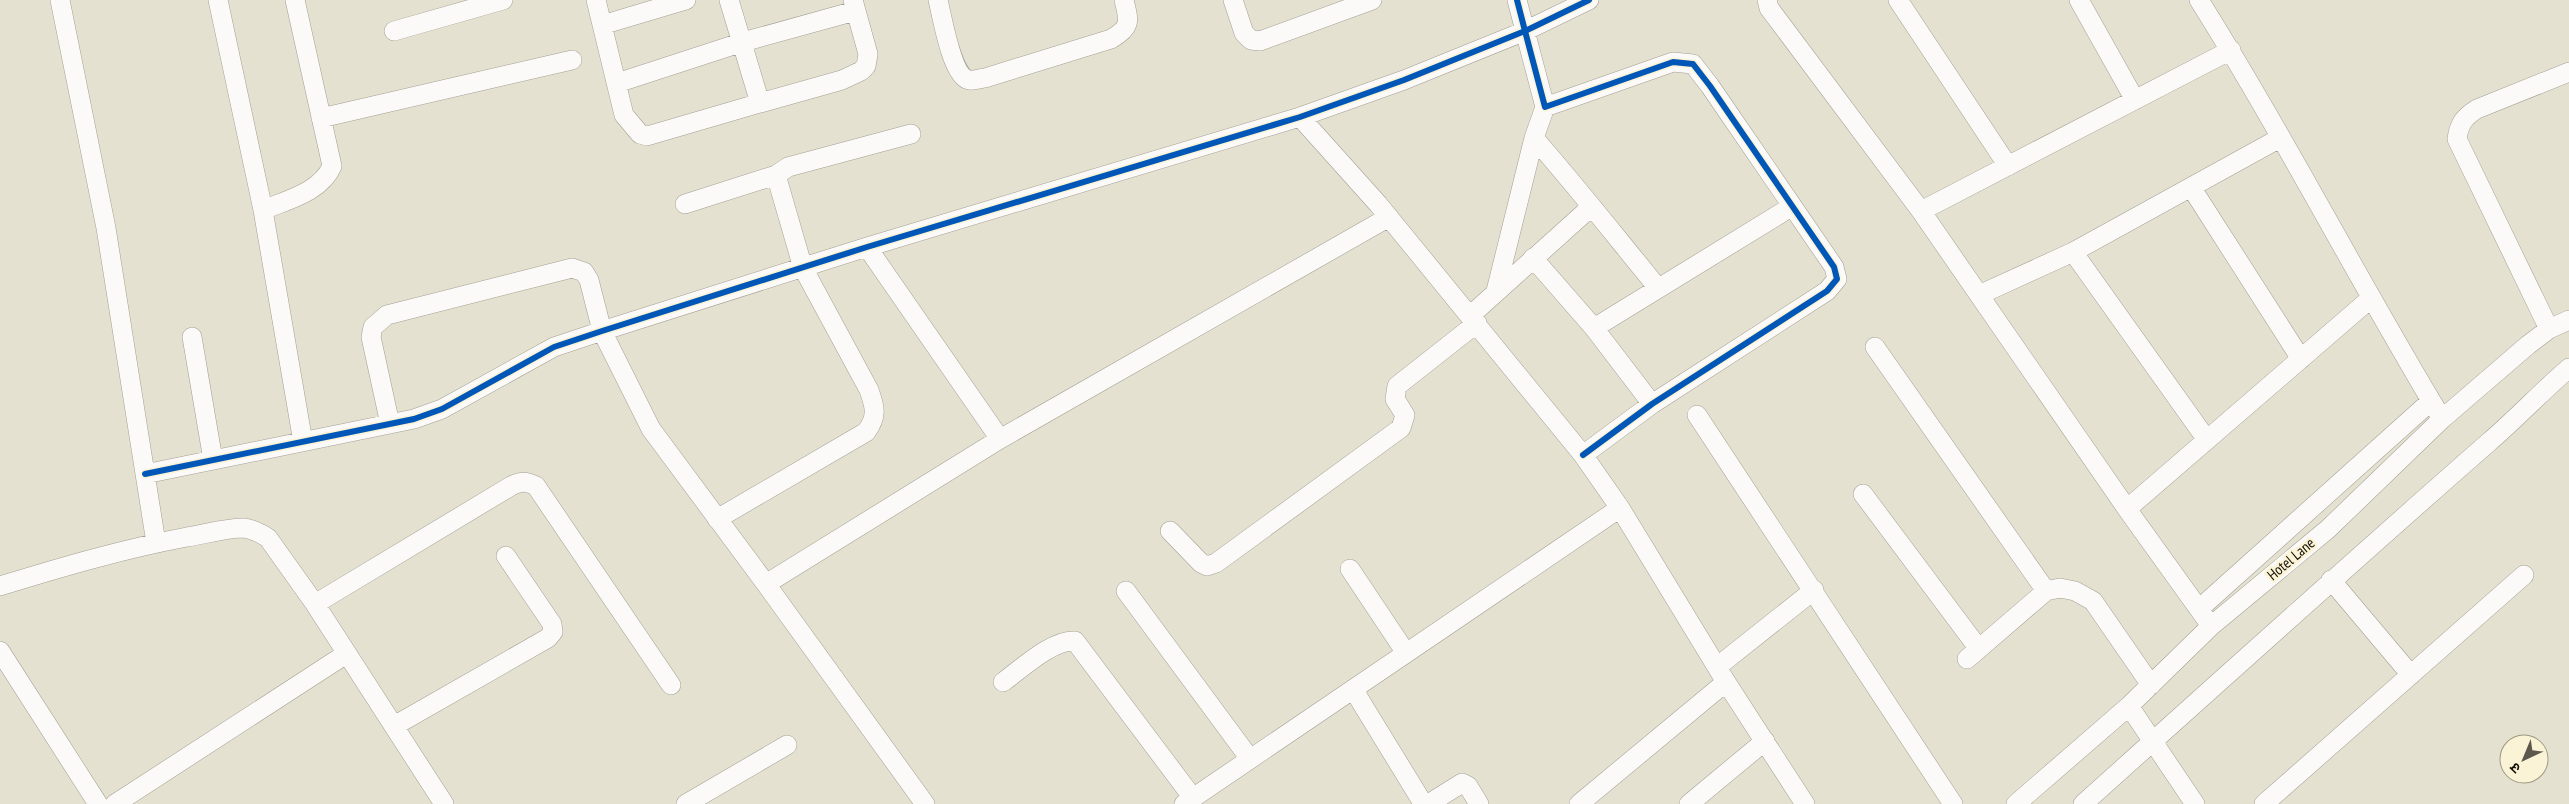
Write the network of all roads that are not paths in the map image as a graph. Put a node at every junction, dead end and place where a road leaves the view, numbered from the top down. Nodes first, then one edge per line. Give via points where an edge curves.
1 (60, 0) edge
2 (218, 0) edge
3 (296, 0) edge
4 (503, 0) edge
5 (596, 0) edge
6 (686, 0) edge
7 (730, 0) edge
8 (938, 0) edge
9 (1124, 0) edge
10 (1233, 0) edge
11 (1372, 0) edge
12 (1517, 0) edge
13 (1588, 0) edge
14 (1767, 0) edge
15 (1898, 0) edge
16 (2078, 0) edge
17 (2199, 0) edge
18 (854, 5) edge
19 (602, 25) junction
20 (394, 31) dead end
21 (1525, 31) junction
22 (743, 42) junction
23 (2230, 50) junction
24 (572, 60) dead end
25 (2569, 72) edge
26 (617, 83) junction
27 (2135, 100) junction
28 (760, 104) junction
29 (1545, 107) junction
30 (1300, 117) junction
31 (321, 118) junction
32 (911, 134) dead end
33 (1534, 138) junction
34 (2280, 138) junction
35 (2008, 166) junction
36 (776, 175) junction
37 (2191, 187) junction
38 (686, 204) dead end
39 (1791, 206) junction
40 (1591, 207) junction
41 (263, 210) junction
42 (1921, 211) junction
43 (1389, 217) junction
44 (867, 247) junction
45 (2073, 252) junction
46 (1533, 258) junction
47 (803, 268) junction
48 (1658, 288) junction
49 (1496, 291) junction
50 (1979, 294) junction
51 (2370, 299) junction
52 (1474, 319) junction
53 (2569, 320) edge
54 (1594, 328) junction
55 (2549, 329) junction
56 (602, 331) junction
57 (192, 337) dead end
58 (1875, 347) dead end
59 (2301, 358) junction
60 (2569, 368) edge
61 (2431, 401) junction
62 (1652, 404) junction
63 (1697, 415) dead end
64 (2442, 419) junction
65 (390, 424) junction
66 (1000, 439) junction
67 (2207, 440) junction
68 (303, 442) junction
69 (1583, 455) junction
70 (213, 460) junction
71 (146, 474) junction
72 (1863, 494) dead end
73 (1620, 508) junction
74 (2127, 509) junction
75 (718, 518) junction
76 (1170, 531) dead end
77 (156, 543) junction
78 (506, 556) dead end
79 (1350, 569) dead end
80 (2524, 575) dead end
81 (2331, 580) junction
82 (766, 584) junction
83 (0, 586) edge
84 (1814, 590) junction
85 (1126, 591) dead end
86 (2046, 591) junction
87 (315, 604) junction
88 (2200, 609) junction
89 (2211, 626) junction
90 (0, 651) edge
91 (1406, 653) junction
92 (346, 654) junction
93 (1722, 674) junction
94 (2411, 675) junction
95 (1003, 682) dead end
96 (671, 685) dead end
97 (2151, 685) junction
98 (1353, 689) junction
99 (2133, 712) junction
100 (394, 726) junction
101 (2151, 738) junction
102 (1765, 742) junction
103 (787, 745) dead end
104 (1250, 759) junction
105 (1189, 801) edge
106 (98, 804) edge
107 (115, 804) edge
108 (444, 804) edge
109 (686, 804) edge
110 (925, 804) edge
111 (1479, 804) edge
112 (1579, 804) edge
113 (1689, 804) edge
114 (1805, 804) edge
115 (1953, 804) edge
116 (2016, 804) edge
117 (2083, 804) edge
118 (2195, 804) edge
119 (2264, 804) edge

1 - 71 street via 106,228
2 - 41 street
3 - 31 street
4 - 20 street
5 - 19 street
6 - 19 street
7 - 22 street
8 - 9 street via 955,65 960,75 969,80 985,78 1111,39 1124,31 1129,20
10 - 11 street via 1244,33 1251,40 1260,41
12 - 21 street
13 - 21 street
14 - 42 street via 1769,8
15 - 35 street
16 - 27 street
17 - 23 street
18 - 22 street
18 - 28 street via 868,54 866,66 842,80
19 - 26 street
21 - 29 street
21 - 30 street via 1404,80
22 - 26 street
22 - 28 street
23 - 27 street
23 - 34 street
24 - 31 street
25 - 55 street via 2477,109 2466,116 2456,139
26 - 28 street via 624,115 640,134 647,136
27 - 35 street
29 - 33 street
29 - 39 street via 1673,62 1693,64
30 - 43 street
30 - 44 street
31 - 41 street via 332,166 328,177 318,186
32 - 36 street via 788,167
33 - 40 street
33 - 49 street
34 - 37 street
34 - 51 street
35 - 42 street
36 - 38 street
36 - 47 street
37 - 45 street
37 - 59 street
39 - 48 street
39 - 62 street via 1834,267 1837,279 1828,291
40 - 46 street
40 - 48 street
41 - 68 street
42 - 50 street
43 - 52 street
43 - 66 street
44 - 47 street
44 - 66 street
45 - 50 street
45 - 67 street
46 - 49 street
46 - 54 street
47 - 56 street
47 - 75 street via 869,390 876,411 874,422 866,432
48 - 54 street
49 - 52 street
50 - 74 street
51 - 59 street
51 - 61 street
52 - 69 street
52 - 76 street via 1397,386 1395,399 1405,415 1401,428 1216,563 1207,566 1201,563
53 - 55 street, Hotel Lane
54 - 62 street
55 - 64 street, Hotel Lane
56 - 65 street via 554,347 442,409
56 - 65 street via 589,280 580,269 572,268 387,314 373,327 371,337
56 - 75 street via 652,429
57 - 70 street
58 - 86 street
59 - 67 street
60 - 81 street
61 - 64 street
61 - 88 street
62 - 69 street
63 - 84 street
64 - 89 street, Hotel Lane via 2328,529
65 - 68 street
66 - 82 street
67 - 74 street
68 - 70 street
69 - 73 street
70 - 71 street
71 - 77 street
72 - 86 street via 1973,654
73 - 91 street
73 - 93 street
74 - 88 street
75 - 82 street
77 - 83 street via 102,555
77 - 87 street via 231,529 245,528 258,532 268,538
78 - 100 street via 552,624 553,632 548,638
79 - 91 street
80 - 94 street
81 - 94 street
81 - 101 street
82 - 110 street
84 - 93 street
84 - 115 street
85 - 104 street
86 - 97 street via 2060,588 2075,590 2093,601
87 - 92 street
87 - 96 street via 511,486 520,481 528,482 536,486
88 - 89 street
89 - 97 street, Hotel Lane
90 - 106 street
91 - 98 street
92 - 100 street
92 - 107 street
93 - 102 street
93 - 112 street
94 - 119 street
95 - 105 street via 1056,645 1076,640
97 - 99 street, Hotel Lane
98 - 104 street
98 - 111 street via 1421,800 1430,803 1462,783 1468,786
99 - 101 street
99 - 116 street, Hotel Lane
100 - 108 street
101 - 117 street
101 - 118 street
102 - 113 street
102 - 114 street
103 - 109 street
104 - 105 street

